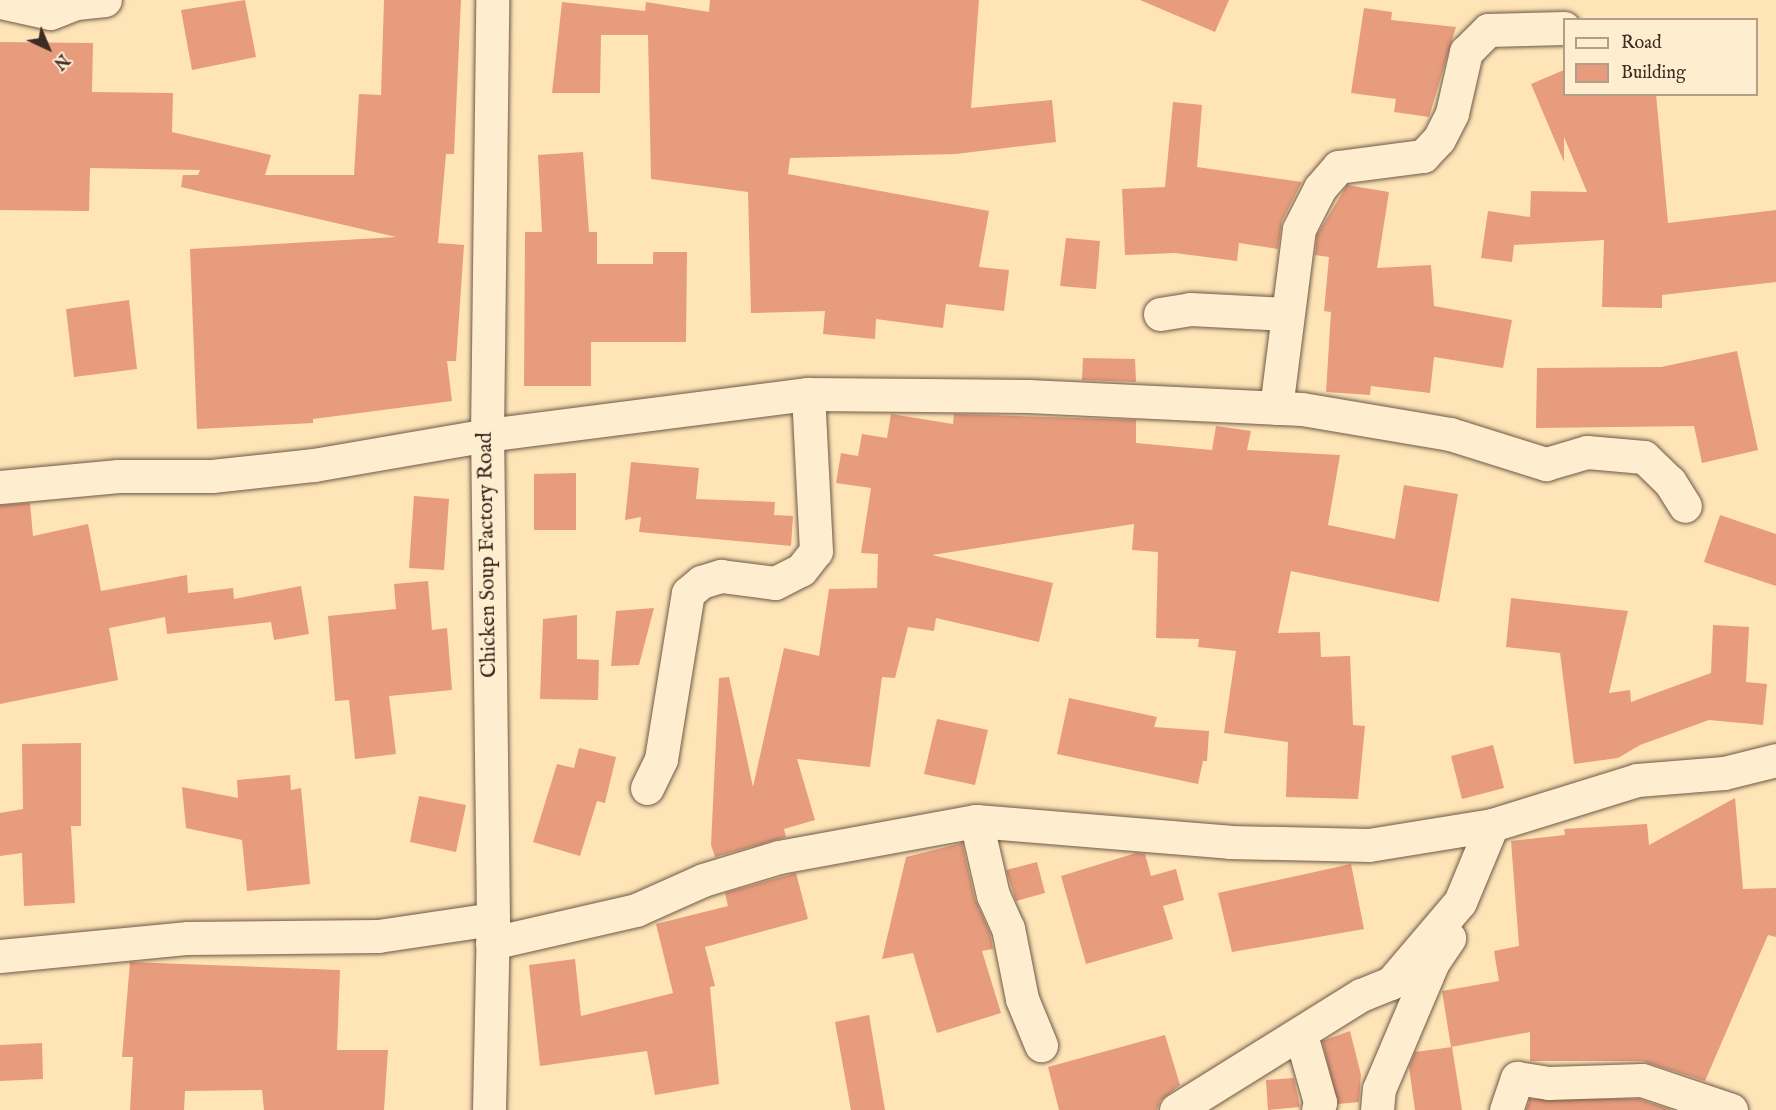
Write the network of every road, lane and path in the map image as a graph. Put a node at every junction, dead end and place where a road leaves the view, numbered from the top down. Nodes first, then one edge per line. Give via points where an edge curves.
1 (105, 0) edge
2 (492, 0) edge
3 (0, 2) edge
4 (1563, 28) edge
5 (1160, 314) dead end
6 (1287, 314) junction
7 (808, 394) junction
8 (1276, 408) junction
9 (487, 435) junction
10 (0, 487) edge
11 (1685, 506) dead end
12 (1776, 760) edge
13 (647, 788) dead end
14 (976, 821) junction
15 (1486, 837) junction
16 (492, 931) junction
17 (0, 956) edge
18 (1301, 1035) junction
19 (1041, 1045) dead end
20 (489, 1110) edge
21 (1176, 1110) edge
22 (1318, 1110) edge
23 (1377, 1110) edge
24 (1506, 1110) edge
25 (1731, 1110) edge

1 - 3 street via 76,3 50,13
2 - 9 street, Chicken Soup Factory Road
4 - 6 street via 1488,30 1466,52 1452,113 1440,139 1423,156 1338,167 1320,188 1299,229
5 - 6 street via 1190,309
6 - 8 street
7 - 8 street via 1028,396
7 - 9 street
7 - 13 street via 816,550 801,570 781,581 721,576 701,582 688,593 661,759
8 - 11 street via 1450,434 1546,464 1587,452 1644,457 1670,482
9 - 10 street via 246,472 118,476
9 - 16 street, Chicken Soup Factory Road
12 - 15 street via 1724,773 1637,780
14 - 15 street via 1229,842 1369,846
14 - 16 street via 779,857 703,880 636,910
14 - 19 street via 993,895 1008,928 1022,999
15 - 18 street via 1460,903 1391,982 1361,995
15 - 23 street via 1479,892 1433,962 1379,1089
16 - 17 street via 188,938
16 - 20 street, Chicken Soup Factory Road
18 - 21 street
18 - 22 street via 1320,1102
24 - 25 street via 1516,1078 1549,1083 1642,1080

